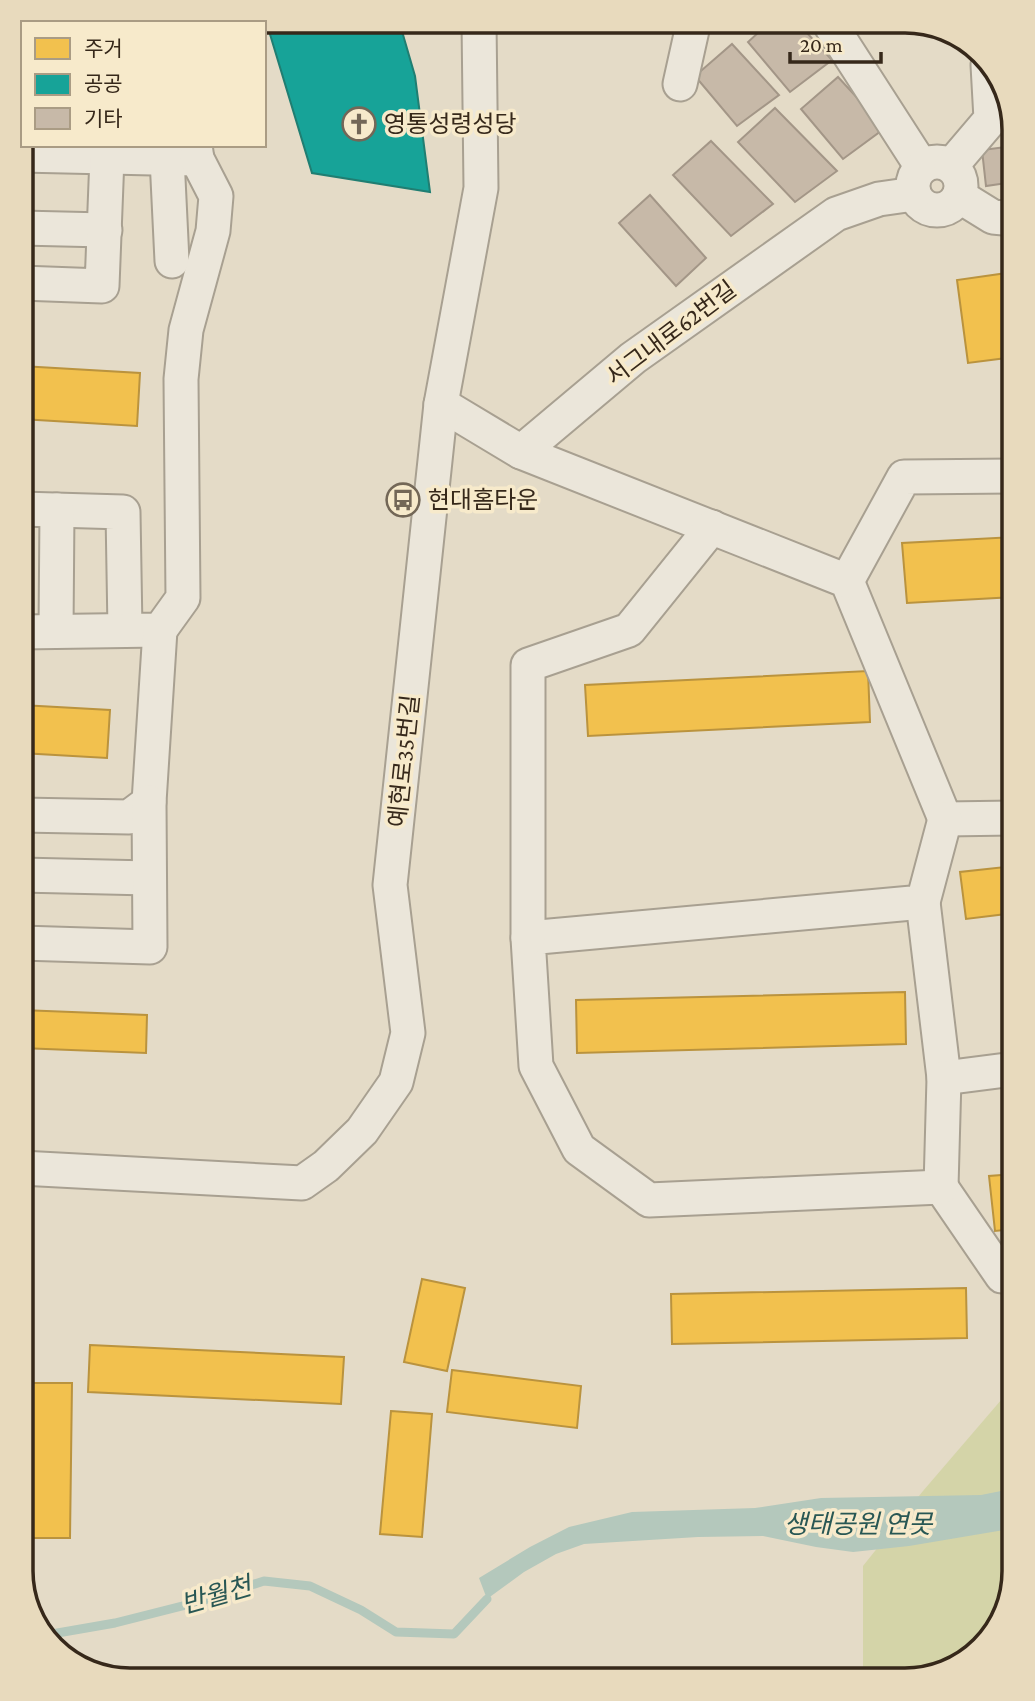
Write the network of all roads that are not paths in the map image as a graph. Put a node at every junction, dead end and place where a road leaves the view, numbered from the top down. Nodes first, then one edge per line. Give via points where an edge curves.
1 (478, 33) edge
2 (691, 33) edge
3 (836, 33) edge
4 (989, 82) edge
5 (680, 84) dead end
6 (186, 154) edge
7 (33, 155) edge
8 (107, 157) junction
9 (937, 181) junction
10 (1002, 218) edge
11 (33, 228) edge
12 (105, 230) junction
13 (172, 261) dead end
14 (33, 283) edge
15 (441, 404) junction
16 (521, 452) junction
17 (1002, 476) edge
18 (33, 509) edge
19 (57, 510) junction
20 (712, 527) junction
21 (847, 581) junction
22 (125, 630) junction
23 (160, 630) junction
24 (56, 631) junction
25 (33, 632) edge
26 (149, 802) junction
27 (33, 815) edge
28 (1002, 818) edge
29 (945, 819) junction
30 (33, 875) edge
31 (149, 878) junction
32 (923, 902) junction
33 (528, 938) junction
34 (33, 943) edge
35 (1002, 1071) edge
36 (944, 1078) junction
37 (33, 1169) edge
38 (941, 1187) junction
39 (1002, 1276) edge

1 - 15 street, 예현로35번길 via 481,188
2 - 5 street
3 - 9 street
4 - 9 street via 991,118
6 - 8 street
6 - 13 street
6 - 23 street via 216,196 213,231 186,330 181,379 183,598
7 - 8 street
8 - 12 street
9 - 10 street via 993,217
9 - 16 street, 서그내로62번길 via 836,214 633,358
11 - 12 street
12 - 14 street via 102,286
15 - 16 street
15 - 37 street, 예현로35번길 via 390,885 408,1033 396,1082 362,1131 302,1182
16 - 20 street
17 - 21 street via 904,477
18 - 19 street
19 - 22 street via 123,512
19 - 24 street
20 - 21 street
20 - 33 street via 629,630 528,665
21 - 29 street
22 - 23 street
22 - 24 street
23 - 26 street
24 - 25 street
26 - 27 street via 129,817
26 - 31 street
28 - 29 street
29 - 32 street
30 - 31 street
31 - 34 street via 150,947
32 - 33 street
32 - 36 street
33 - 38 street via 536,1066 579,1149 649,1200
35 - 36 street
36 - 38 street
38 - 39 street

